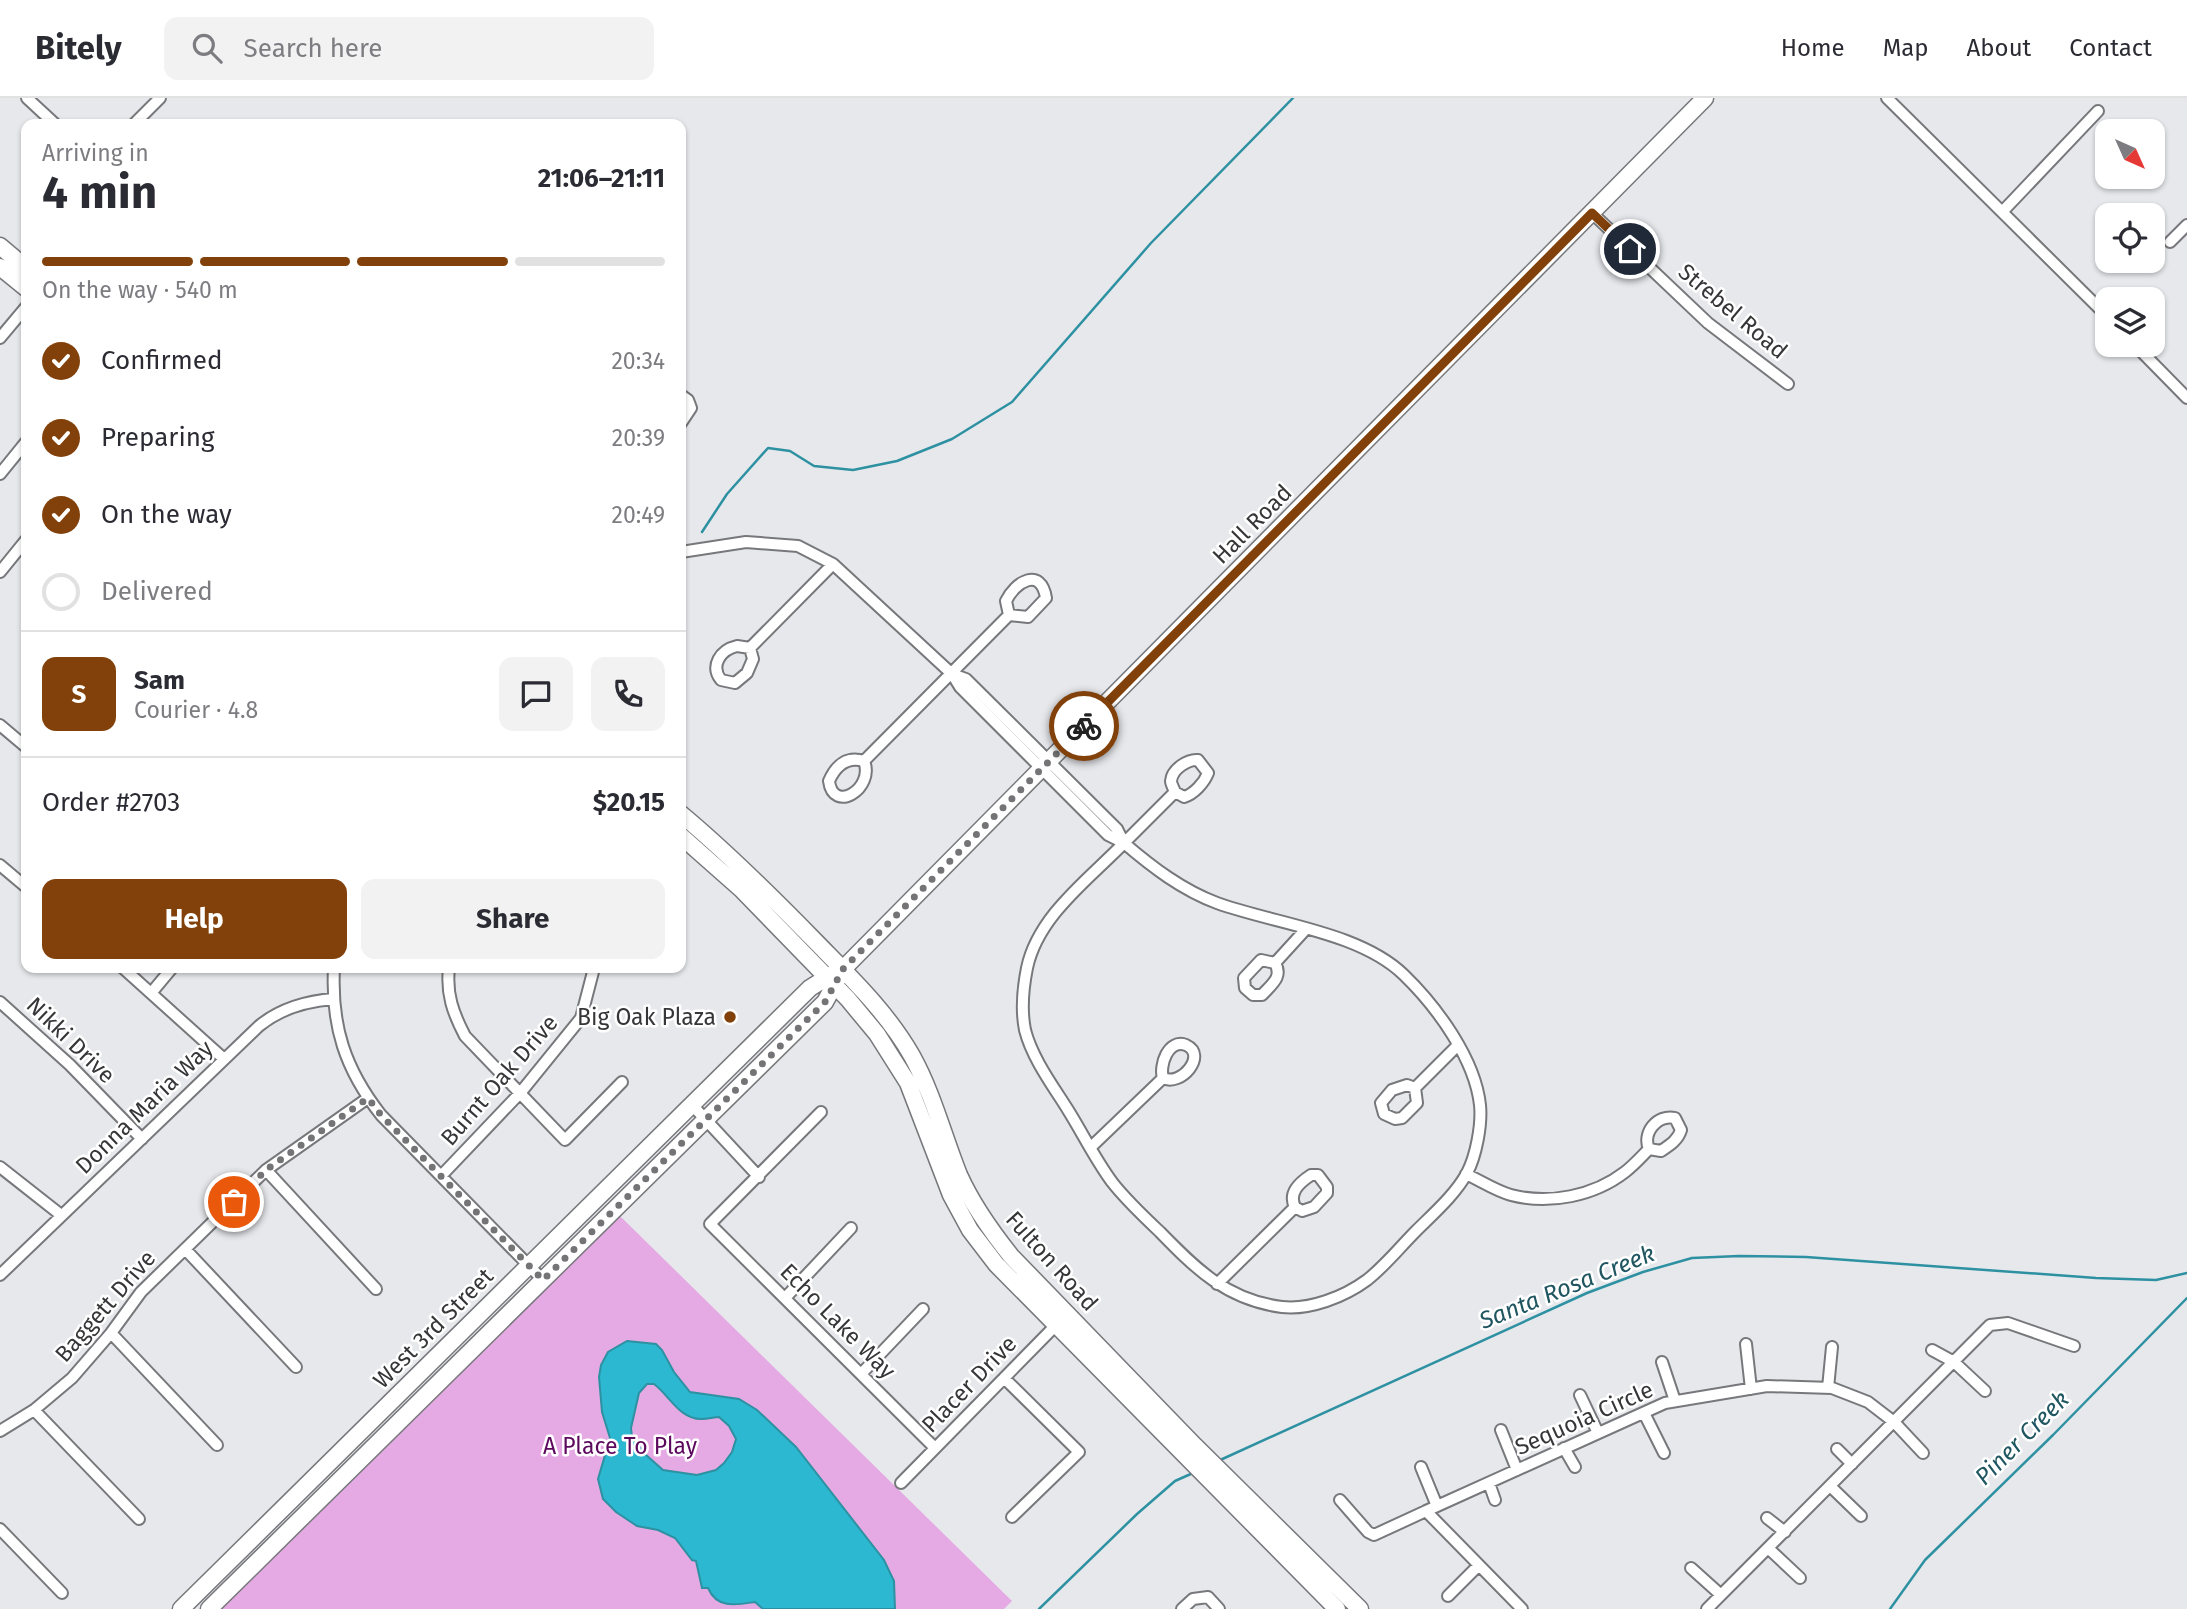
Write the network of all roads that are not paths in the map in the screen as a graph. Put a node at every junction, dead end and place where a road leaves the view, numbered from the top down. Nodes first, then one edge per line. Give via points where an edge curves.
1 (27, 98) edge
2 (160, 98) edge
3 (1705, 98) edge
4 (1887, 98) edge
5 (1901, 102) edge
6 (2098, 111) dead end
7 (50, 119) edge
8 (139, 119) edge
9 (2003, 211) junction
10 (1592, 213) junction
11 (2187, 225) edge
12 (2170, 242) dead end
13 (0, 246) edge
14 (21, 264) edge
15 (0, 267) edge
16 (21, 284) edge
17 (2095, 304) edge
18 (21, 313) edge
19 (0, 338) edge
20 (2147, 357) edge
21 (1788, 384) dead end
22 (2187, 397) edge
23 (686, 399) edge
24 (686, 416) edge
25 (21, 448) edge
26 (0, 474) edge
27 (21, 546) edge
28 (686, 551) edge
29 (833, 564) junction
30 (0, 572) edge
31 (1009, 615) dead end
32 (750, 648) dead end
33 (952, 674) junction
34 (0, 725) edge
35 (21, 743) edge
36 (864, 761) dead end
37 (1046, 765) junction
38 (1175, 792) dead end
39 (686, 818) edge
40 (686, 840) edge
41 (1124, 843) junction
42 (0, 865) edge
43 (21, 883) edge
44 (1306, 929) junction
45 (1275, 963) dead end
46 (843, 969) junction
47 (129, 973) edge
48 (168, 973) edge
49 (334, 973) edge
50 (449, 973) edge
51 (593, 973) edge
52 (831, 981) junction
53 (152, 992) junction
54 (334, 999) junction
55 (0, 1002) edge
56 (1458, 1045) junction
57 (224, 1059) junction
58 (1163, 1078) dead end
59 (622, 1082) dead end
60 (1415, 1088) dead end
61 (521, 1093) junction
62 (368, 1098) junction
63 (692, 1105) junction
64 (821, 1112) dead end
65 (705, 1120) junction
66 (142, 1139) junction
67 (1091, 1147) junction
68 (1649, 1149) dead end
69 (0, 1167) edge
70 (266, 1170) junction
71 (1466, 1174) junction
72 (441, 1176) junction
73 (759, 1177) junction
74 (1295, 1207) dead end
75 (61, 1215) junction
76 (852, 1228) dead end
77 (185, 1249) junction
78 (529, 1266) junction
79 (0, 1275) edge
80 (543, 1280) junction
81 (1217, 1284) junction
82 (376, 1289) dead end
83 (785, 1298) junction
84 (923, 1309) dead end
85 (1061, 1320) junction
86 (111, 1333) junction
87 (1746, 1344) dead end
88 (2074, 1346) dead end
89 (1832, 1347) dead end
90 (1932, 1350) dead end
91 (1662, 1362) dead end
92 (1954, 1362) junction
93 (296, 1367) dead end
94 (862, 1373) junction
95 (1004, 1378) junction
96 (1828, 1388) junction
97 (1751, 1389) junction
98 (1985, 1391) dead end
99 (1580, 1395) dead end
100 (1675, 1401) junction
101 (34, 1410) junction
102 (1644, 1413) junction
103 (1894, 1422) junction
104 (1501, 1430) dead end
105 (0, 1431) edge
106 (1598, 1433) junction
107 (217, 1444) dead end
108 (935, 1448) junction
109 (1564, 1448) junction
110 (1837, 1449) dead end
111 (1664, 1453) dead end
112 (1923, 1453) dead end
113 (1852, 1464) junction
114 (1421, 1466) dead end
115 (1575, 1467) dead end
116 (1517, 1470) junction
117 (901, 1483) dead end
118 (1489, 1483) junction
119 (1830, 1486) junction
120 (1230, 1490) junction
121 (1340, 1500) dead end
122 (1495, 1500) dead end
123 (1437, 1506) junction
124 (1426, 1511) junction
125 (1861, 1516) dead end
126 (1012, 1517) dead end
127 (1767, 1518) dead end
128 (139, 1520) dead end
129 (0, 1529) edge
130 (1784, 1532) junction
131 (1768, 1548) junction
132 (1479, 1565) junction
133 (1691, 1568) dead end
134 (1800, 1577) dead end
135 (62, 1593) dead end
136 (1721, 1595) junction
137 (1448, 1596) dead end
138 (1517, 1607) edge
139 (181, 1609) edge
140 (209, 1609) edge
141 (1182, 1609) edge
142 (1219, 1609) edge
143 (1337, 1609) edge
144 (1360, 1609) edge
145 (1707, 1609) edge

1 - 7 street
2 - 8 street
3 - 10 main road, Hall Road
4 - 5 street
5 - 9 street
6 - 9 street
9 - 17 street
10 - 21 street, Strebel Road via 1708,323
10 - 37 main road, Hall Road
11 - 12 street
13 - 14 main road
15 - 16 main road
18 - 19 street
20 - 22 street
23 - 24 street via 691,408
25 - 26 street
27 - 30 street
28 - 29 street via 746,542 797,546
29 - 32 street
29 - 33 street
31 - 33 street
33 - 36 street
33 - 37 street via 960,687
34 - 35 street
37 - 41 street via 1108,835
37 - 46 main road, Hall Road
38 - 41 street
39 - 46 main road, Fulton Road
40 - 52 main road, Fulton Road
41 - 44 street via 1170,879 1213,902
41 - 67 street via 1039,934 1024,986 1031,1046
42 - 43 street
44 - 45 street
44 - 56 street via 1365,947 1388,961 1427,1001
46 - 52 main road, West 3rd Street
46 - 85 main road, Fulton Road via 882,1012 911,1054 960,1177 989,1228
47 - 53 street
48 - 53 street
49 - 54 street
50 - 61 street via 448,994 465,1036
51 - 61 street, Burnt Oak Drive via 581,1018
52 - 63 main road, West 3rd Street via 810,988
52 - 65 main road, West 3rd Street via 825,1002
52 - 85 main road, Fulton Road via 869,1023 901,1070 943,1177 970,1230 1009,1279
53 - 57 street
54 - 57 street, Donna Maria Way via 305,1002 277,1013
54 - 62 street via 342,1047
55 - 66 street, Nikki Drive
56 - 60 street
56 - 71 street via 1481,1108
57 - 66 street, Donna Maria Way
58 - 67 street
59 - 61 street via 565,1140
61 - 72 street, Burnt Oak Drive
62 - 70 street, Baggett Drive
62 - 72 street
63 - 65 street
63 - 78 main road, West 3rd Street
64 - 73 street
65 - 73 street
65 - 80 main road, West 3rd Street
66 - 75 street, Donna Maria Way
67 - 81 street via 1113,1183 1135,1207 1193,1267
68 - 71 street via 1611,1181 1552,1199 1510,1195
69 - 75 street
70 - 77 street, Baggett Drive
70 - 82 street
71 - 81 street via 1444,1203 1367,1280 1327,1301 1284,1307 1230,1293
72 - 78 street
73 - 83 street, Echo Lake Way via 710,1224
74 - 81 street
75 - 79 street, Donna Maria Way
76 - 83 street
77 - 86 street, Baggett Drive via 141,1292
77 - 93 street
78 - 80 street
78 - 139 main road, West 3rd Street
80 - 140 main road, West 3rd Street
83 - 94 street, Echo Lake Way
84 - 94 street
85 - 95 street, Placer Drive
85 - 120 main road, Fulton Road
86 - 101 street, Baggett Drive via 72,1378
86 - 107 street
87 - 97 street
88 - 92 street via 2008,1323 1990,1325
89 - 96 street
90 - 92 street
91 - 100 street
92 - 98 street
92 - 103 street
94 - 108 street, Echo Lake Way
95 - 108 street, Placer Drive
95 - 126 street via 1079,1452
96 - 97 street, Sequoia Circle
96 - 103 street, Sequoia Circle via 1868,1402
97 - 100 street, Sequoia Circle
99 - 106 street
100 - 102 street, Sequoia Circle
101 - 105 street, Baggett Drive
101 - 128 street
102 - 106 street, Sequoia Circle
102 - 111 street
103 - 112 street, Sequoia Circle
103 - 113 street
104 - 116 street
106 - 109 street, Sequoia Circle
108 - 117 street, Placer Drive
109 - 115 street
109 - 116 street, Sequoia Circle
110 - 113 street
113 - 119 street
114 - 123 street
116 - 118 street, Sequoia Circle
118 - 122 street
118 - 123 street, Sequoia Circle
119 - 125 street
119 - 130 street
120 - 143 main road, Fulton Road
120 - 144 main road, Fulton Road
121 - 124 street, Sequoia Circle via 1374,1535
123 - 124 street, Sequoia Circle
124 - 132 street
127 - 130 street
129 - 135 street
130 - 131 street
131 - 134 street
131 - 136 street
132 - 137 street
132 - 138 street
133 - 136 street
136 - 145 street
141 - 142 street via 1193,1599 1208,1597

